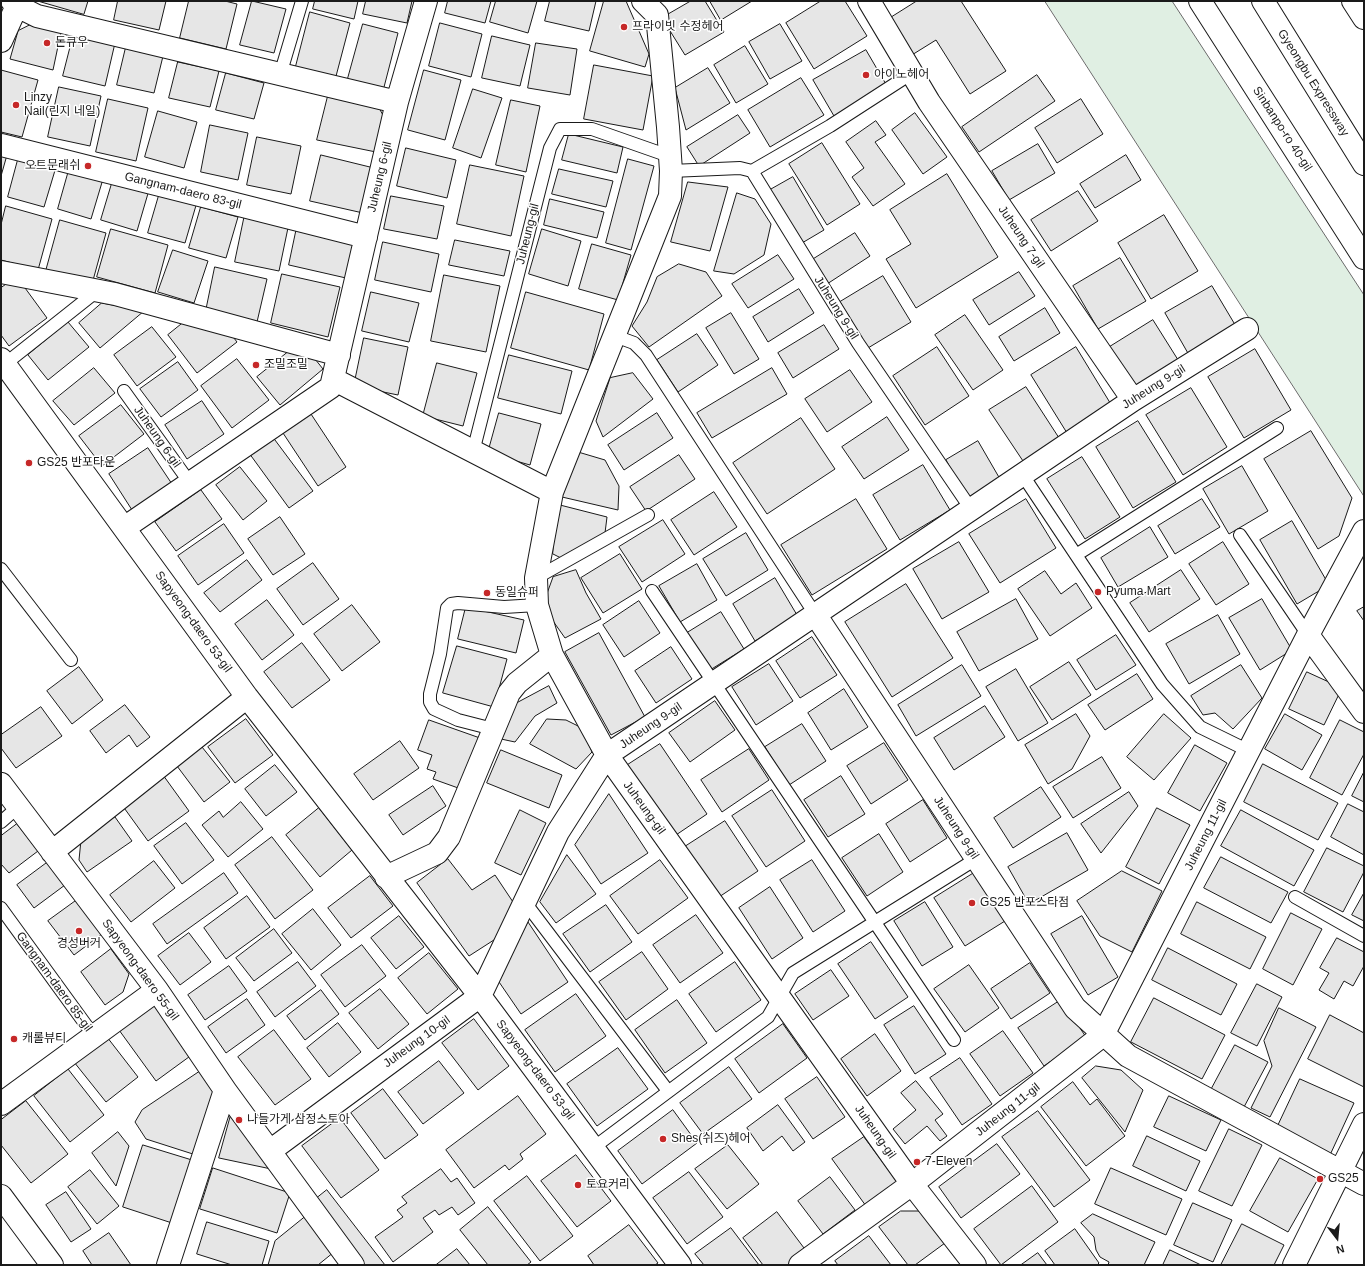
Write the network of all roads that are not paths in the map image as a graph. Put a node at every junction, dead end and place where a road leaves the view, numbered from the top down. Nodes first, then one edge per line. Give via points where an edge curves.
1 (302, 1) edge
2 (426, 1) edge
3 (643, 1) edge
4 (868, 1) edge
5 (1200, 1) edge
6 (1263, 1) edge
7 (1353, 1) edge
8 (16, 3) edge
9 (1364, 18) edge
10 (1, 41) edge
11 (912, 73) junction
12 (280, 74) junction
13 (398, 102) junction
14 (1, 145) edge
15 (670, 164) junction
16 (1364, 164) edge
17 (752, 171) junction
18 (366, 237) junction
19 (1364, 258) edge
20 (1, 272) edge
21 (97, 291) junction
22 (1247, 329) dead end
23 (615, 336) junction
24 (339, 355) junction
25 (3, 362) edge
26 (333, 380) junction
27 (124, 391) dead end
28 (1133, 400) junction
29 (1277, 428) dead end
30 (473, 452) junction
31 (1022, 474) junction
32 (190, 483) junction
33 (552, 492) junction
34 (970, 510) junction
35 (648, 515) dead end
36 (124, 528) junction
37 (1364, 531) edge
38 (1240, 535) dead end
39 (1076, 555) junction
40 (1, 569) edge
41 (536, 578) junction
42 (652, 591) dead end
43 (536, 605) junction
44 (815, 614) junction
45 (1308, 635) junction
46 (552, 655) junction
47 (71, 660) dead end
48 (715, 682) junction
49 (247, 697) junction
50 (1364, 712) edge
51 (493, 730) junction
52 (1249, 751) junction
53 (607, 755) junction
54 (1, 784) edge
55 (18, 806) junction
56 (1, 822) edge
57 (52, 852) junction
58 (976, 859) junction
59 (386, 877) junction
60 (1295, 897) dead end
61 (524, 901) junction
62 (1, 908) edge
63 (874, 922) junction
64 (1364, 936) edge
65 (157, 990) junction
66 (480, 996) junction
67 (779, 997) junction
68 (1103, 1035) junction
69 (94, 1036) junction
70 (954, 1040) dead end
71 (225, 1090) junction
72 (668, 1091) junction
73 (1, 1104) edge
74 (1364, 1124) edge
75 (593, 1148) junction
76 (270, 1151) junction
77 (1340, 1172) junction
78 (912, 1184) junction
79 (1364, 1184) edge
80 (1, 1196) edge
81 (52, 1265) edge
82 (168, 1265) edge
83 (354, 1265) edge
84 (680, 1265) edge
85 (800, 1265) edge
86 (975, 1265) edge
87 (1294, 1265) edge

1 - 12 lane
2 - 13 main road, Juheung 6-gil
3 - 15 main road, Juheung-gil via 658,16
4 - 11 main road, Juheung 7-gil
5 - 19 main road, Sinbanpo-ro 40-gil
6 - 16 main road, Gyeongbu Expressway
7 - 9 main road
8 - 10 main road
8 - 12 main road via 37,16
11 - 17 lane via 830,126
11 - 28 main road, Juheung 7-gil via 933,109
12 - 13 main road
13 - 18 main road, Juheung 6-gil
14 - 18 main road, Gangnam-daero 83-gil
15 - 17 lane
15 - 23 main road, Juheung-gil via 670,196
15 - 30 lane, Juheung-gil via 592,129 560,128 550,148
17 - 34 lane, Juheung 9-gil via 858,343
18 - 24 main road, Juheung 6-gil
20 - 21 main road
21 - 24 main road
21 - 25 lane, Sapyeong-daero 53-gil
22 - 28 main road, Juheung 9-gil
23 - 33 main road, Juheung-gil
23 - 44 lane, Juheung 9-gil via 634,343 646,356
24 - 26 main road, Juheung 6-gil
25 - 36 main road, Sapyeong-daero 53-gil
26 - 30 main road
26 - 32 main road, Juheung 6-gil via 331,387
27 - 32 lane, Juheung 6-gil
28 - 31 main road, Juheung 9-gil
29 - 39 lane
30 - 33 main road
31 - 34 main road, Juheung 9-gil
31 - 39 lane
32 - 36 main road, Juheung 6-gil
33 - 41 main road, Juheung-gil
34 - 44 main road, Juheung 9-gil
35 - 41 lane
36 - 49 main road, Sapyeong-daero 53-gil
37 - 45 main road, Juheung 11-gil
38 - 45 lane
39 - 52 lane via 1162,684 1200,727
40 - 47 lane
41 - 43 main road, Juheung-gil
42 - 48 lane
43 - 46 main road, Juheung-gil
43 - 51 lane via 504,607 458,603 447,608 430,702 434,709 458,720
44 - 48 main road, Juheung 9-gil
44 - 58 main road, Juheung 9-gil
45 - 50 main road
45 - 52 main road, Juheung 11-gil
46 - 51 main road via 509,693
46 - 53 main road, Juheung-gil
48 - 53 main road, Juheung 9-gil
48 - 63 lane
49 - 57 main road
49 - 59 main road, Sapyeong-daero 53-gil
51 - 59 main road via 449,837 437,852
52 - 68 main road, Juheung 11-gil
53 - 61 main road, Juheung 10-gil via 558,832
53 - 67 main road, Juheung-gil
54 - 55 main road, Sapyeong-daero 55-gil
55 - 56 lane
55 - 57 main road, Sapyeong-daero 55-gil
57 - 65 main road, Sapyeong-daero 55-gil
58 - 63 lane
58 - 68 main road, Juheung 9-gil via 1075,1008
59 - 66 main road, Sapyeong-daero 53-gil
60 - 64 lane
61 - 66 main road, Juheung 10-gil
61 - 72 lane
62 - 69 lane, Gangnam-daero 85-gil
63 - 67 lane via 793,973
63 - 70 lane
65 - 69 main road, Gangnam-daero 85-gil
65 - 71 main road, Sapyeong-daero 55-gil
66 - 75 main road, Sapyeong-daero 53-gil
66 - 76 main road, Juheung 10-gil
67 - 72 lane via 768,1017
67 - 78 main road, Juheung-gil
68 - 77 main road via 1128,1056
68 - 78 main road, Juheung 11-gil
69 - 73 main road, Gangnam-daero 85-gil
71 - 76 main road, Sapyeong-daero 55-gil
71 - 82 main road
72 - 75 lane
74 - 77 main road
75 - 84 main road, Sapyeong-daero 53-gil
76 - 83 main road, Sapyeong-daero 55-gil
77 - 79 main road
77 - 87 main road
78 - 85 main road
78 - 86 main road, Juheung-gil
80 - 81 main road

